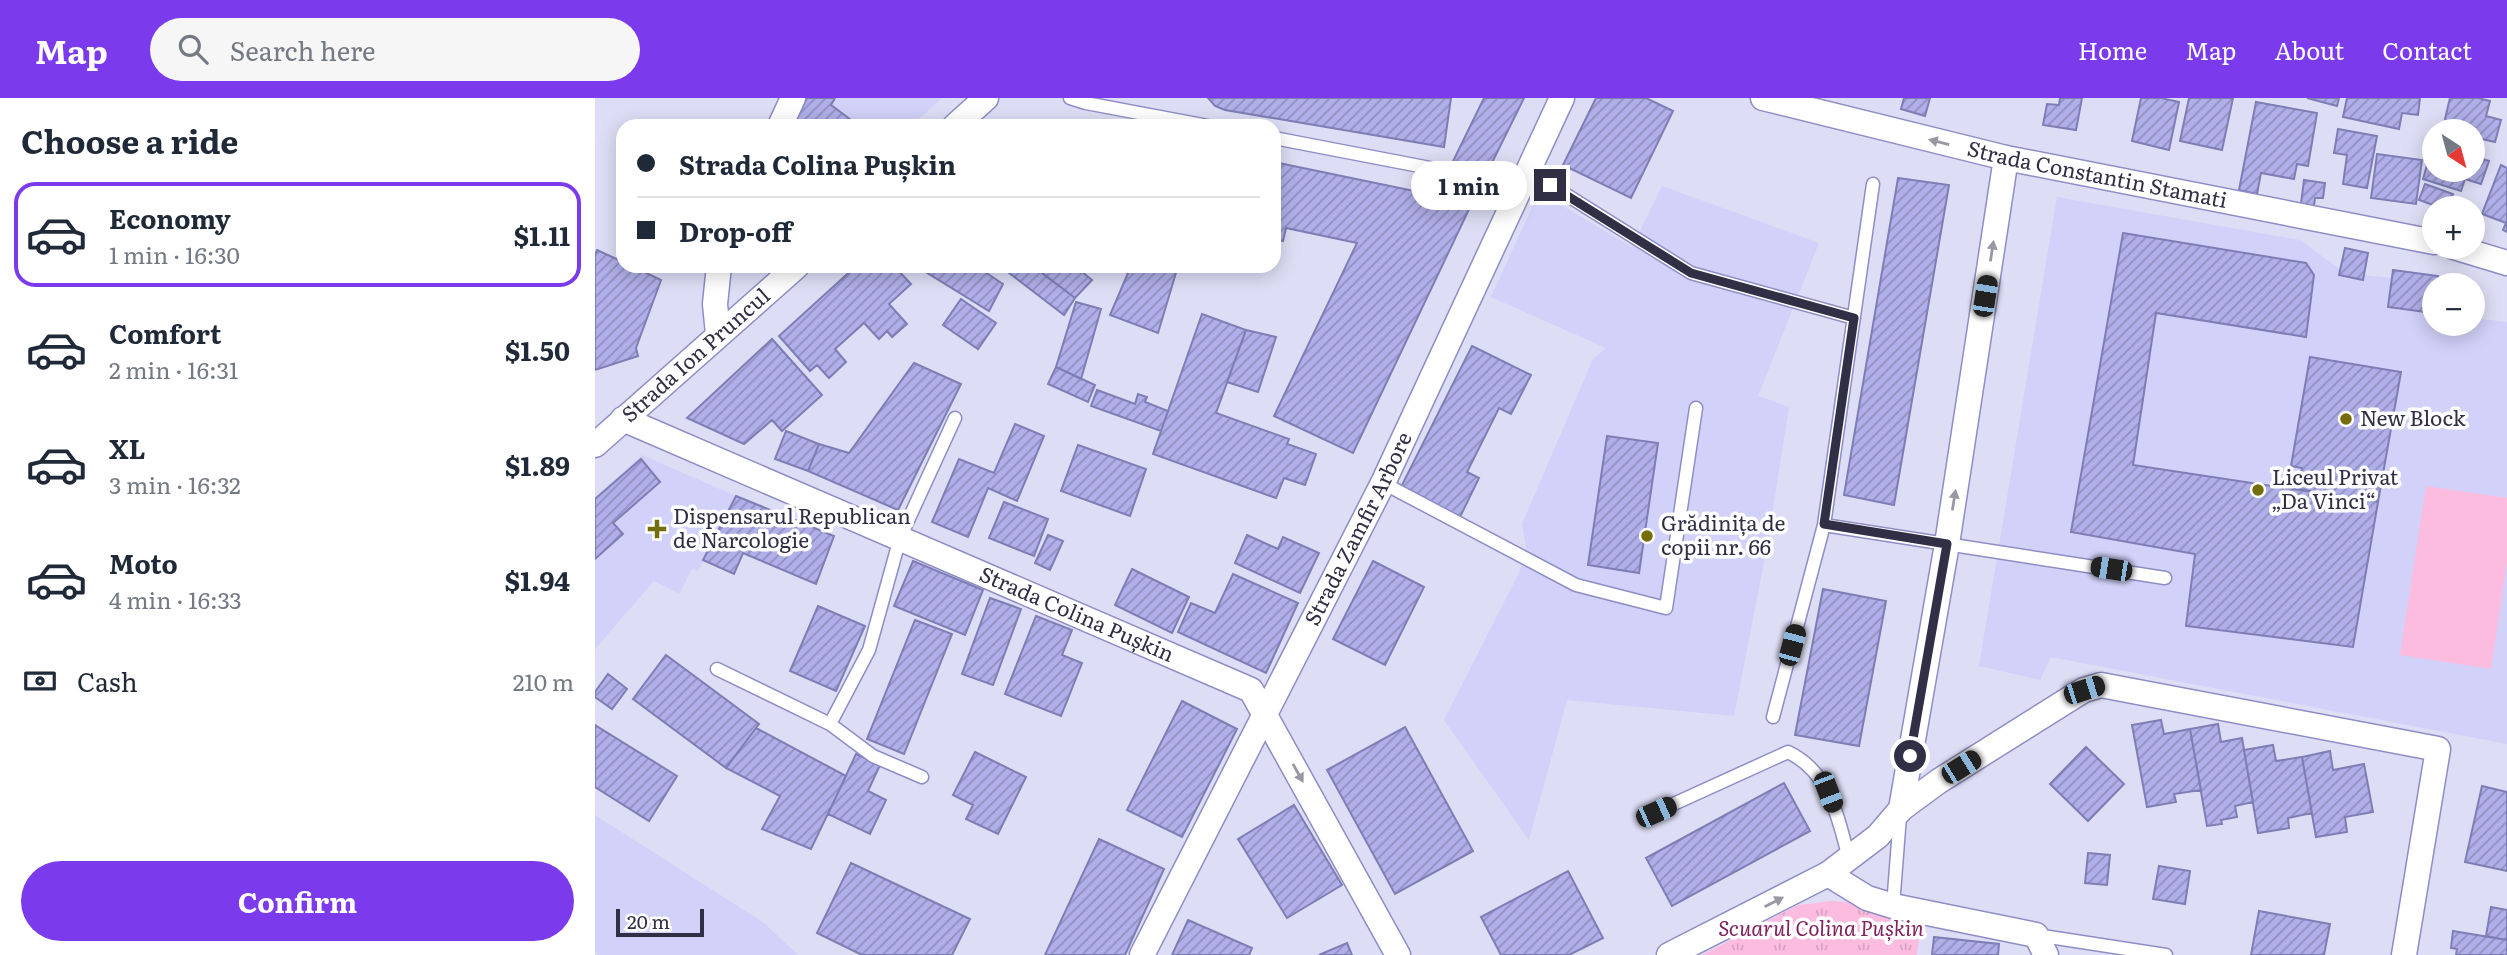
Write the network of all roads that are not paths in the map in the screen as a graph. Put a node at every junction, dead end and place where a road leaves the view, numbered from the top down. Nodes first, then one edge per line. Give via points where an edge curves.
1 (793, 98) edge
2 (986, 98) edge
3 (1070, 98) edge
4 (1562, 98) edge
5 (1763, 98) edge
6 (783, 119) edge
7 (963, 119) edge
8 (1171, 119) edge
9 (1281, 139) edge
10 (2005, 158) junction
11 (1430, 169) dead end
12 (1527, 170) junction
13 (1873, 184) dead end
14 (2422, 241) edge
15 (2485, 256) edge
16 (2507, 263) edge
17 (718, 273) edge
18 (789, 273) edge
19 (1854, 318) junction
20 (718, 334) junction
21 (1696, 408) dead end
22 (955, 418) dead end
23 (623, 419) junction
24 (595, 445) edge
25 (1383, 483) junction
26 (1824, 524) junction
27 (900, 538) junction
28 (1947, 544) junction
29 (2165, 578) dead end
30 (717, 669) dead end
31 (1265, 713) junction
32 (1773, 718) dead end
33 (830, 724) junction
34 (922, 777) dead end
35 (1901, 809) junction
36 (1656, 812) dead end
37 (1849, 858) junction
38 (1828, 874) junction
39 (1893, 906) junction
40 (2041, 945) edge
41 (1142, 955) edge
42 (1398, 955) edge
43 (1669, 955) edge
44 (2166, 955) edge
45 (2404, 955) edge

1 - 6 street
2 - 7 street
3 - 8 lane
4 - 12 street, Strada Zamfir Arbore
10 -> 5 street, Strada Constantin Stamati
9 - 11 lane
10 - 14 street, Strada Constantin Stamati
28 -> 10 street
12 - 19 lane via 1691,273
12 - 25 street, Strada Zamfir Arbore
13 - 19 lane
15 - 16 street
17 - 20 street
18 - 20 street, Strada Ion Pruncul
19 - 26 lane
20 - 23 street, Strada Ion Pruncul
21 - 25 lane via 1665,608 1576,585
22 - 27 lane
23 - 24 street, Strada Ion Pruncul
23 - 27 street, Strada Colina Pușkin
25 - 31 street, Strada Zamfir Arbore
26 - 28 lane
26 - 32 lane
27 - 31 street, Strada Colina Pușkin via 1251,690
27 - 33 lane via 869,650
28 - 29 lane
28 - 35 street
30 - 33 lane
31 - 41 street, Strada Zamfir Arbore
31 -> 42 street, Strada Colina Pușkin
33 - 34 lane via 873,756
35 - 37 street via 1878,836
35 - 39 lane
35 - 45 street via 2084,690 2101,685 2438,749
36 - 37 lane via 1789,752 1817,774 1828,792
37 - 38 street
38 - 39 street via 1867,898
43 -> 38 street
39 - 40 street
40 - 44 lane

